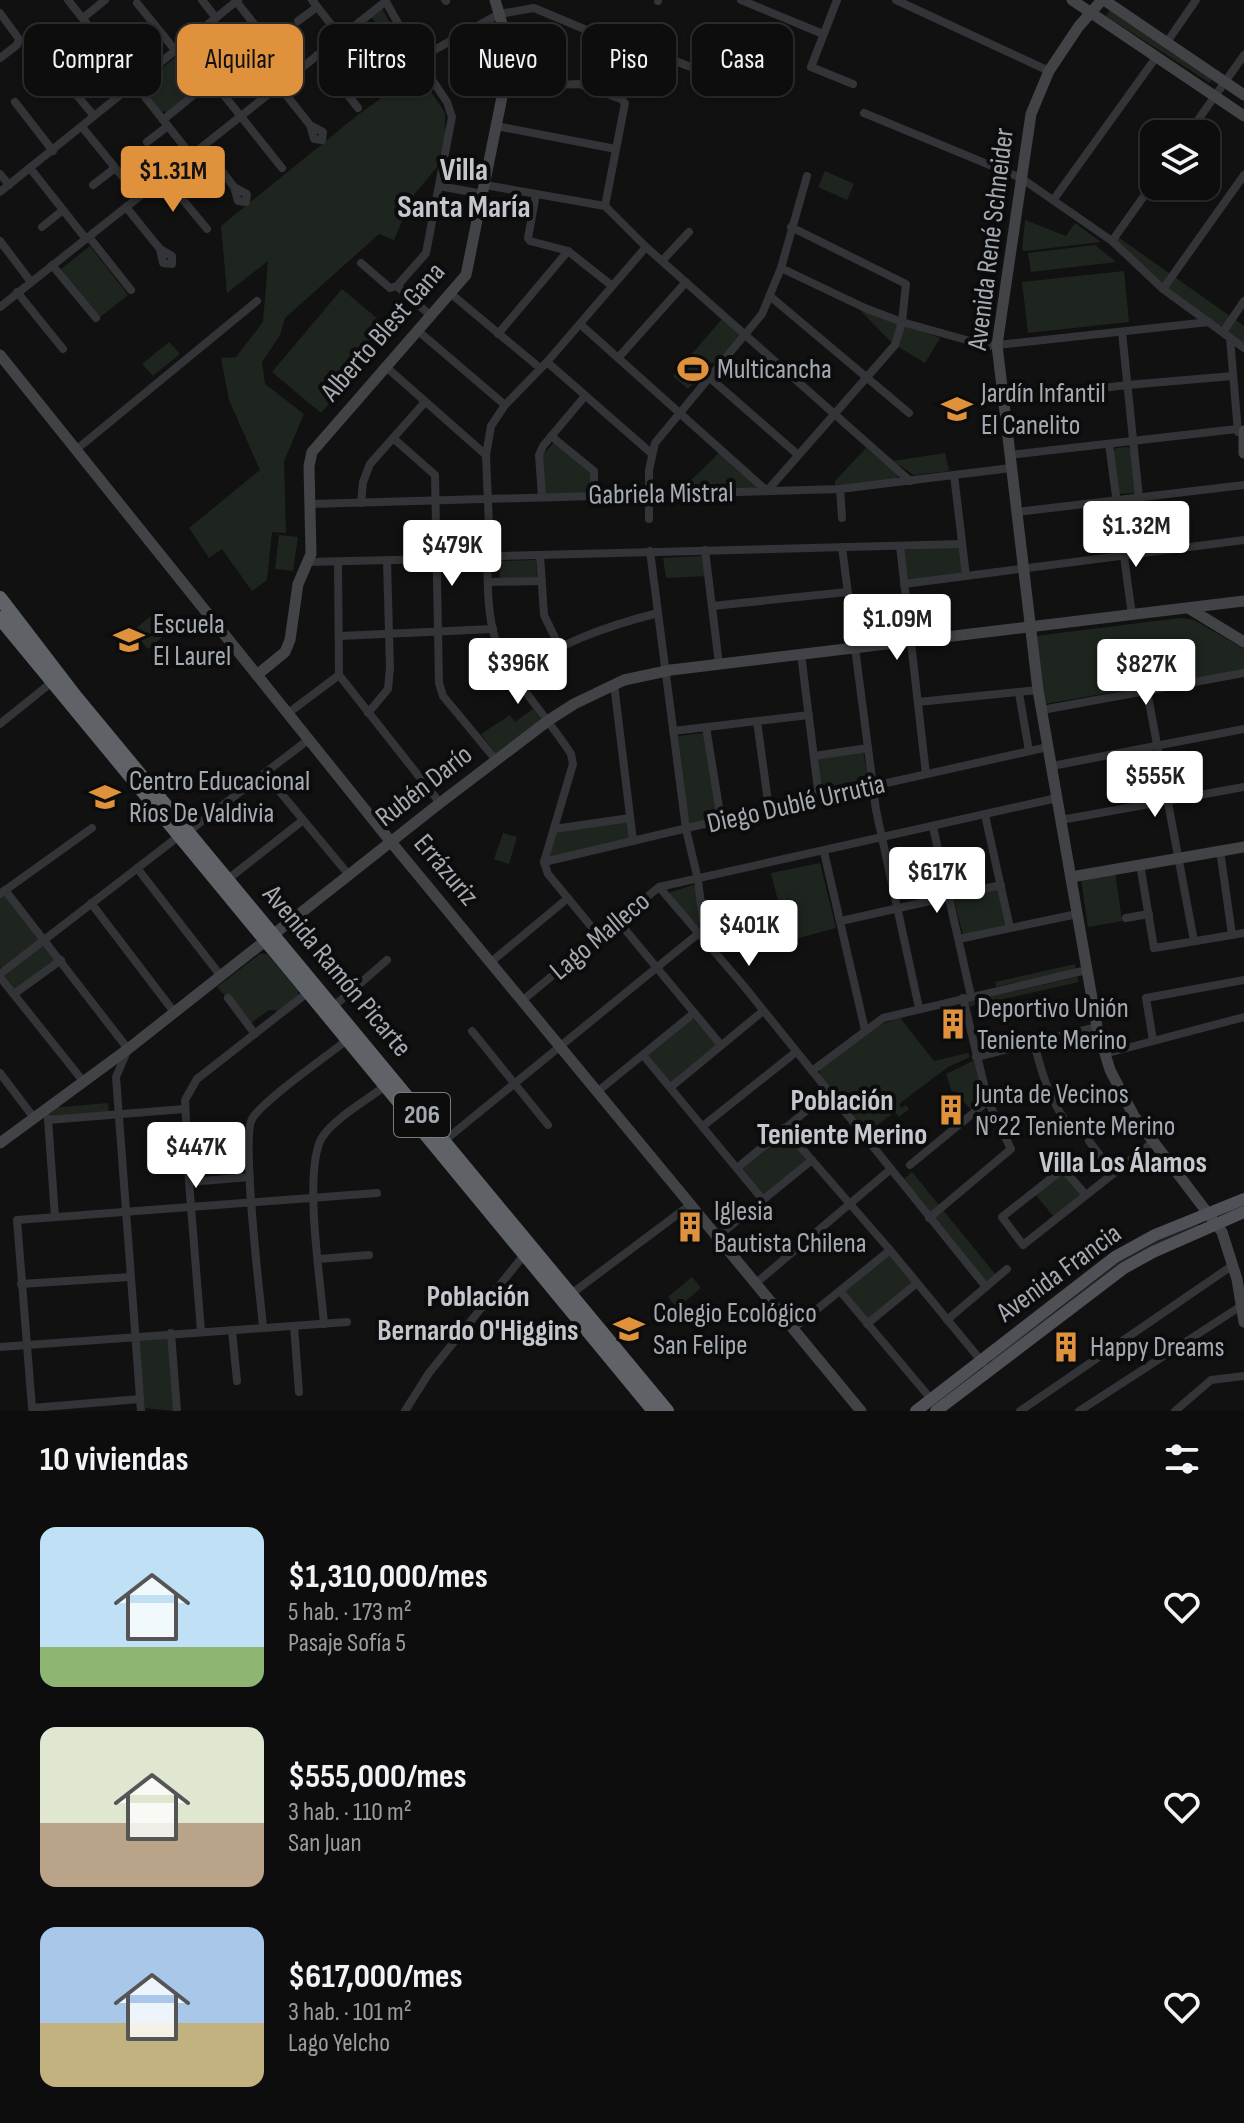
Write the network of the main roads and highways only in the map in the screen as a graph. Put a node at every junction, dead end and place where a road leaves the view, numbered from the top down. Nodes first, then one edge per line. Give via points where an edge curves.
1 (0, 598) edge
2 (0, 618) edge
3 (184, 834) junction
4 (270, 939) junction
5 (1244, 1199) edge
6 (1244, 1212) edge
7 (1213, 1218) junction
8 (985, 1365) junction
9 (933, 1405) edge
10 (654, 1411) edge
11 (667, 1411) edge
12 (916, 1411) edge

1 - 3 highway, Avenida Ramón Picarte / 206
2 - 3 highway, Avenida Ramón Picarte / 206
3 - 4 highway, Avenida Ramón Picarte / 206
3 - 4 highway, Avenida Ramón Picarte / 206 via 228,879
4 - 10 highway, Avenida Ramón Picarte / 206 via 307,993
4 - 11 highway, Avenida Ramón Picarte / 206 via 333,1007
5 - 7 main road, Avenida Francia
6 - 7 main road, Avenida Francia
7 - 8 main road, Avenida Francia via 1155,1235 1115,1257
8 - 9 main road, Avenida Francia
8 - 9 main road, Avenida Francia via 953,1383 951,1392
9 - 12 main road, Avenida Francia

